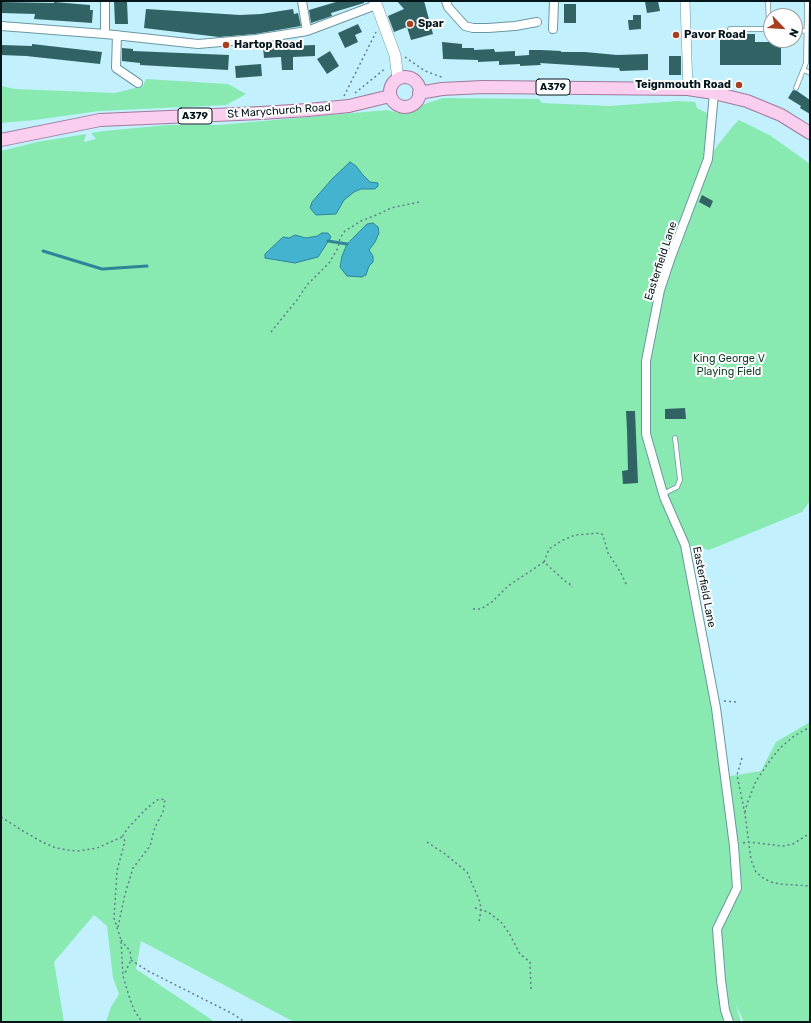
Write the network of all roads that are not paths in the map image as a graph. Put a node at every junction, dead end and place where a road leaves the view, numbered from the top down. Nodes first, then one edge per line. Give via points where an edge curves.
1 (105, 1) edge
2 (302, 1) edge
3 (446, 1) edge
4 (554, 1) edge
5 (685, 1) edge
6 (807, 1) edge
7 (375, 3) edge
8 (537, 22) dead end
9 (1, 26) edge
10 (730, 28) dead end
11 (553, 29) dead end
12 (763, 29) edge
13 (307, 31) junction
14 (803, 31) edge
15 (806, 31) junction
16 (105, 34) junction
17 (117, 35) junction
18 (808, 55) edge
19 (804, 70) junction
20 (810, 73) edge
21 (398, 78) junction
22 (138, 83) dead end
23 (796, 88) dead end
24 (688, 89) junction
25 (714, 92) junction
26 (419, 93) junction
27 (390, 96) junction
28 (810, 133) edge
29 (1, 140) edge
30 (675, 438) dead end
31 (663, 495) junction
32 (729, 1022) edge

1 - 16 street
2 - 13 street
3 - 8 street via 448,7 465,26 473,28
4 - 11 street
5 - 24 street
6 - 15 lane
7 - 13 street
7 - 21 main road via 396,57
9 - 16 street
10 - 12 lane
13 - 17 street via 198,44
14 - 15 lane
15 - 18 lane
16 - 17 street
17 - 22 street via 116,68
18 - 19 lane
19 - 20 lane
19 - 23 lane
21 - 26 main road via 411,78 417,84
21 - 27 main road via 392,84
24 - 25 main road, A379
24 - 26 main road, A379 via 464,87
25 - 28 main road, A379 via 766,108
25 - 31 street, Easterfield Lane via 708,159 660,290 646,361 646,434
26 - 27 main road via 415,102 406,106 397,104
27 - 29 main road, St Marychurch Road / A379 via 349,106 261,114 100,120
30 - 31 lane via 680,480 677,487
31 - 32 street, Easterfield Lane via 685,545 715,701 734,846 737,888 717,929 721,980

